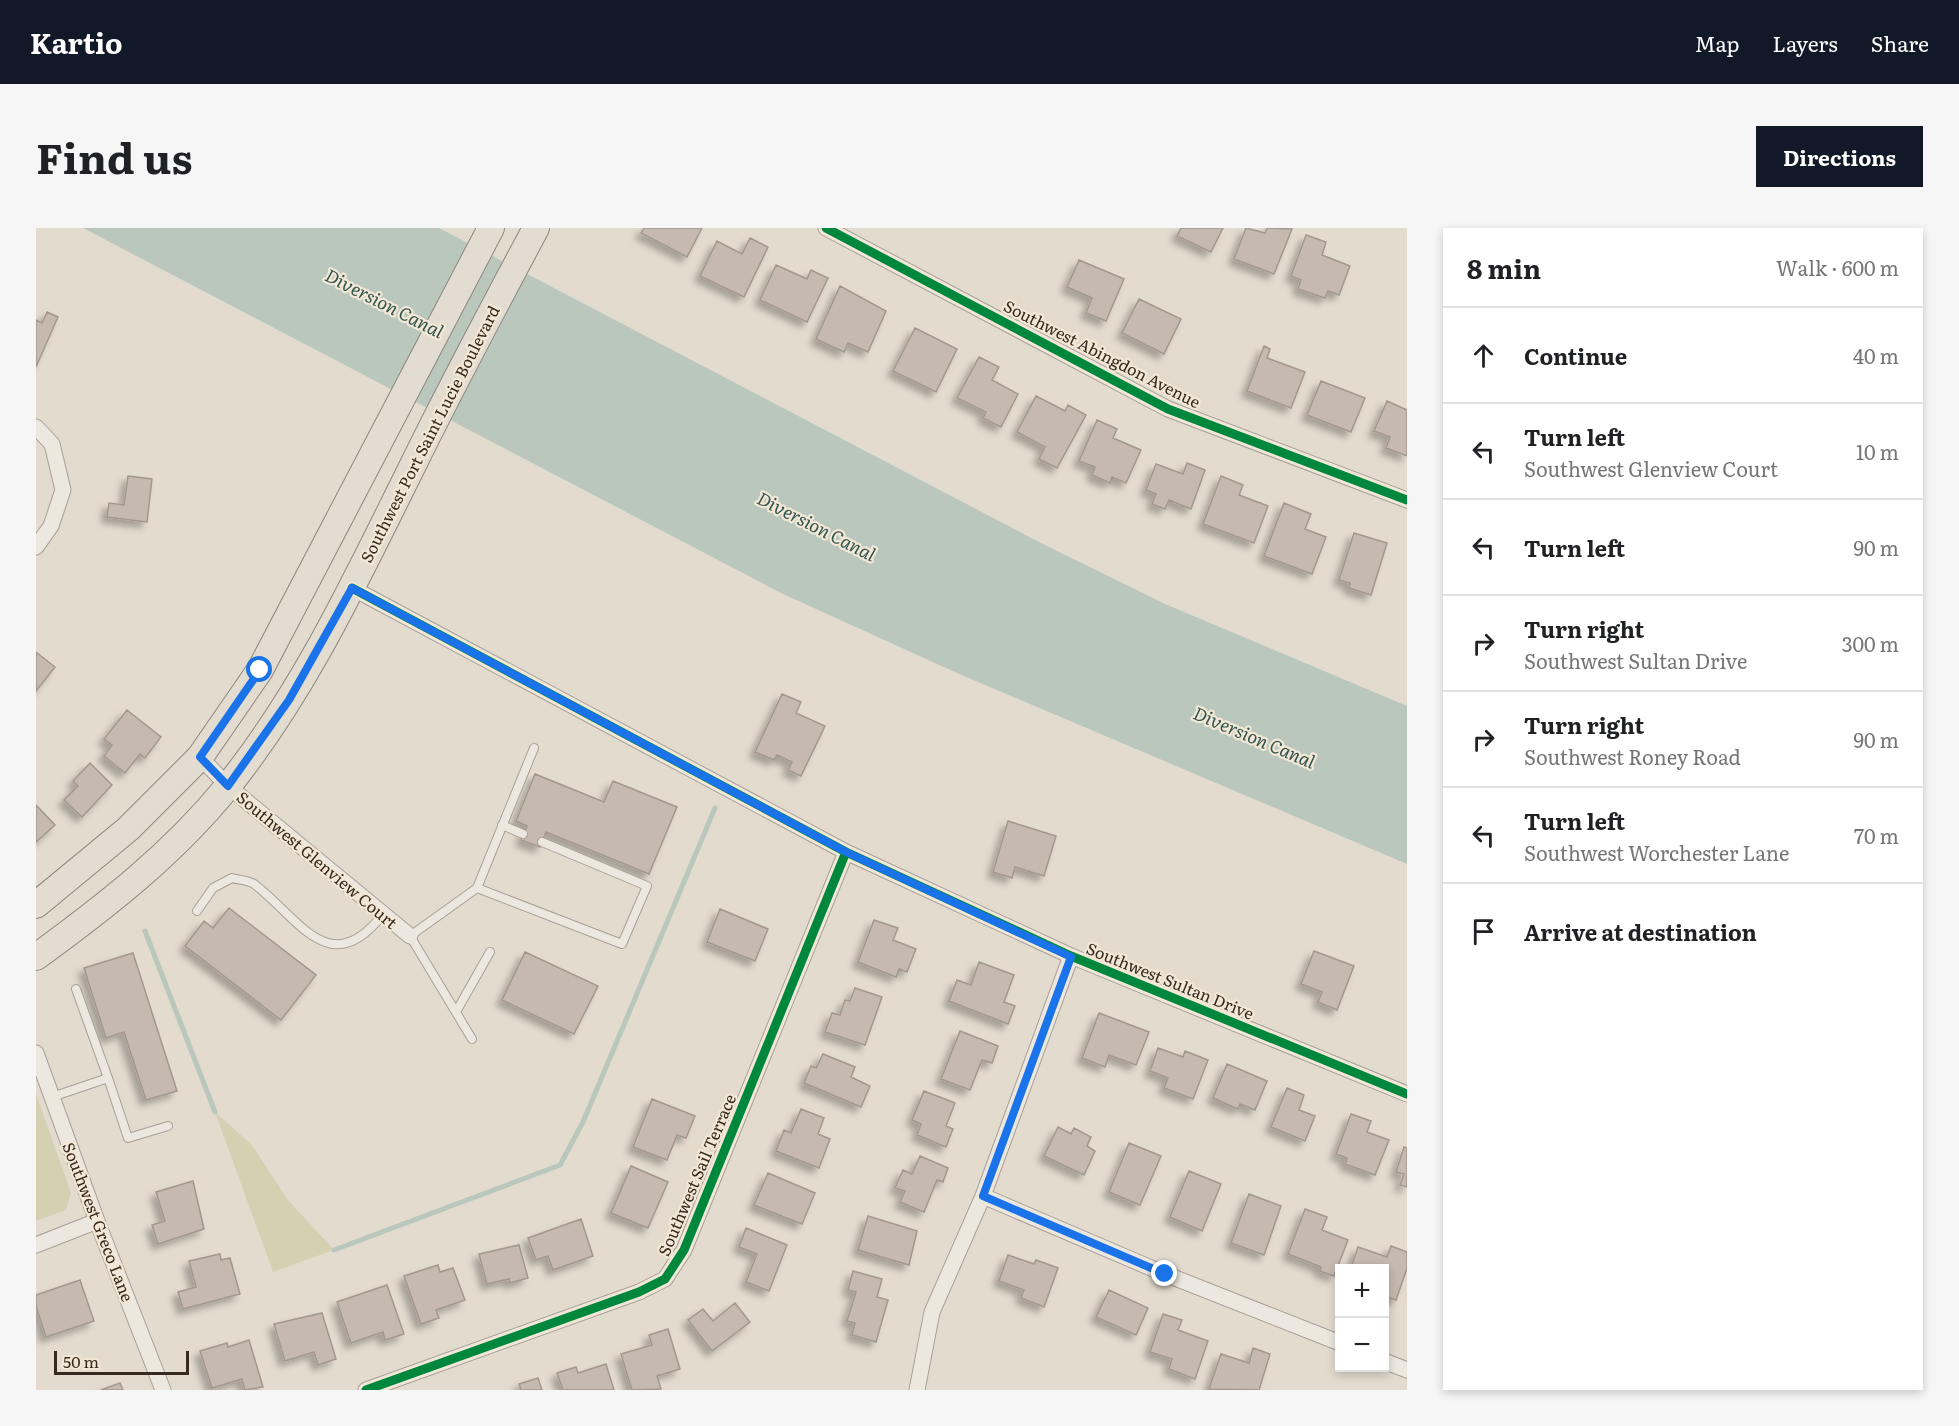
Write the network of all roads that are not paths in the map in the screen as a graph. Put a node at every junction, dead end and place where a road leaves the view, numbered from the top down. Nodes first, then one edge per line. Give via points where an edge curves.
1 (536, 228) edge
2 (826, 228) edge
3 (489, 232) edge
4 (36, 427) edge
5 (1407, 500) edge
6 (36, 547) edge
7 (352, 588) junction
8 (534, 748) dead end
9 (200, 757) junction
10 (228, 786) junction
11 (502, 825) junction
12 (524, 834) dead end
13 (542, 842) dead end
14 (846, 852) junction
15 (477, 888) junction
16 (36, 905) edge
17 (197, 911) dead end
18 (383, 914) junction
19 (410, 936) junction
20 (490, 952) dead end
21 (36, 957) edge
22 (1071, 957) junction
23 (76, 988) dead end
24 (456, 1012) junction
25 (472, 1039) dead end
26 (36, 1053) edge
27 (108, 1078) junction
28 (1407, 1094) edge
29 (52, 1096) junction
30 (168, 1126) dead end
31 (983, 1196) junction
32 (97, 1221) junction
33 (36, 1245) edge
34 (1335, 1341) edge
35 (1389, 1363) edge
36 (1407, 1370) edge
37 (163, 1390) edge
38 (366, 1390) edge
39 (917, 1390) edge

1 - 7 main road, Southwest Port Saint Lucie Boulevard
2 - 5 street, Southwest Abingdon Avenue via 1168,409
3 - 9 main road via 260,670
4 - 6 street via 52,444 63,489 51,526
7 - 10 main road, Southwest Port Saint Lucie Boulevard via 289,700
7 - 14 street, Southwest Sultan Drive
8 - 11 lane
9 - 10 street, Southwest Glenview Court
9 - 16 main road via 128,829
10 - 18 street, Southwest Glenview Court
10 - 21 main road, Southwest Port Saint Lucie Boulevard via 174,845 113,901
11 - 12 lane
11 - 15 lane
13 - 15 lane via 647,886 622,944
14 - 22 street, Southwest Sultan Drive
14 - 38 street, Southwest Sail Terrace via 684,1250 666,1279
15 - 19 lane
17 - 18 lane via 213,888 232,878 252,883 318,940 340,946 369,933
18 - 19 street, Southwest Glenview Court
19 - 24 lane
20 - 24 lane
22 - 28 street, Southwest Sultan Drive
22 - 31 street
23 - 27 lane
24 - 25 lane
26 - 29 street, Southwest Greco Lane
27 - 29 lane
27 - 30 lane via 128,1138
29 - 32 street, Southwest Greco Lane
31 - 34 street
31 - 39 street via 932,1312
32 - 33 street
32 - 37 street, Southwest Greco Lane
35 - 36 street

